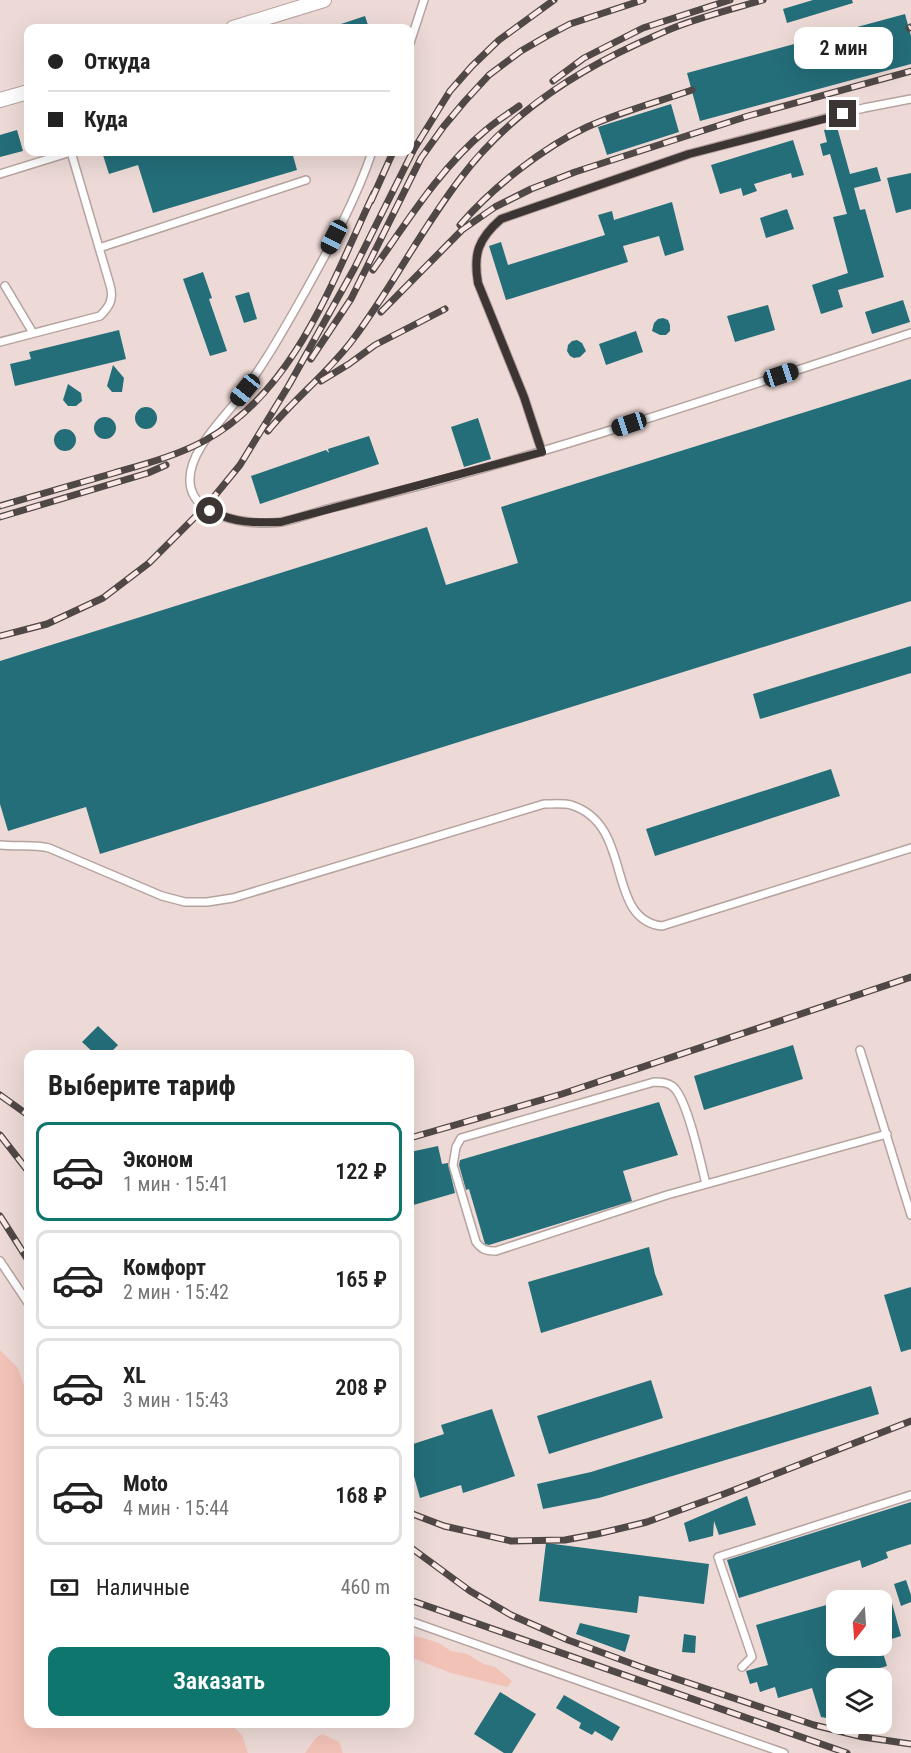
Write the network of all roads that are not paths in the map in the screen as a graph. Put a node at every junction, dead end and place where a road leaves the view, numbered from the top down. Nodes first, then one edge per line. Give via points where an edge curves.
1 (324, 0) edge
2 (424, 0) edge
3 (246, 24) edge
4 (414, 31) edge
5 (24, 93) edge
6 (911, 99) edge
7 (0, 100) edge
8 (58, 156) edge
9 (72, 156) edge
10 (370, 156) edge
11 (0, 174) edge
12 (306, 180) dead end
13 (99, 248) junction
14 (5, 286) dead end
15 (33, 333) junction
16 (911, 333) edge
17 (0, 342) edge
18 (542, 452) junction
19 (0, 844) edge
20 (911, 848) edge
21 (860, 1050) dead end
22 (887, 1134) junction
23 (706, 1184) junction
24 (911, 1215) edge
25 (0, 1262) edge
26 (24, 1297) edge
27 (911, 1495) edge
28 (414, 1622) edge
29 (742, 1667) dead end
30 (784, 1753) edge

1 - 3 street
2 - 4 lane
5 - 7 street
6 - 18 lane via 689,154 501,219 488,230 477,252 478,283
8 - 11 lane
9 - 13 lane
10 - 18 lane via 346,214 269,357 204,441 192,466 192,492 205,507 226,518 247,523 281,522
12 - 13 lane
13 - 15 lane via 112,293 108,309 91,319
14 - 15 lane
15 - 17 lane
16 - 18 lane
19 - 20 lane via 50,848 162,896 207,902 233,898 544,804 567,804 581,809 601,825 633,910 646,922 662,926
21 - 22 lane
22 - 23 lane
22 - 24 lane
23 - 23 lane via 488,1251 476,1242 453,1165 461,1138 664,1082 674,1086 683,1099
25 - 26 lane
27 - 29 lane via 718,1557 752,1657
28 - 30 lane

